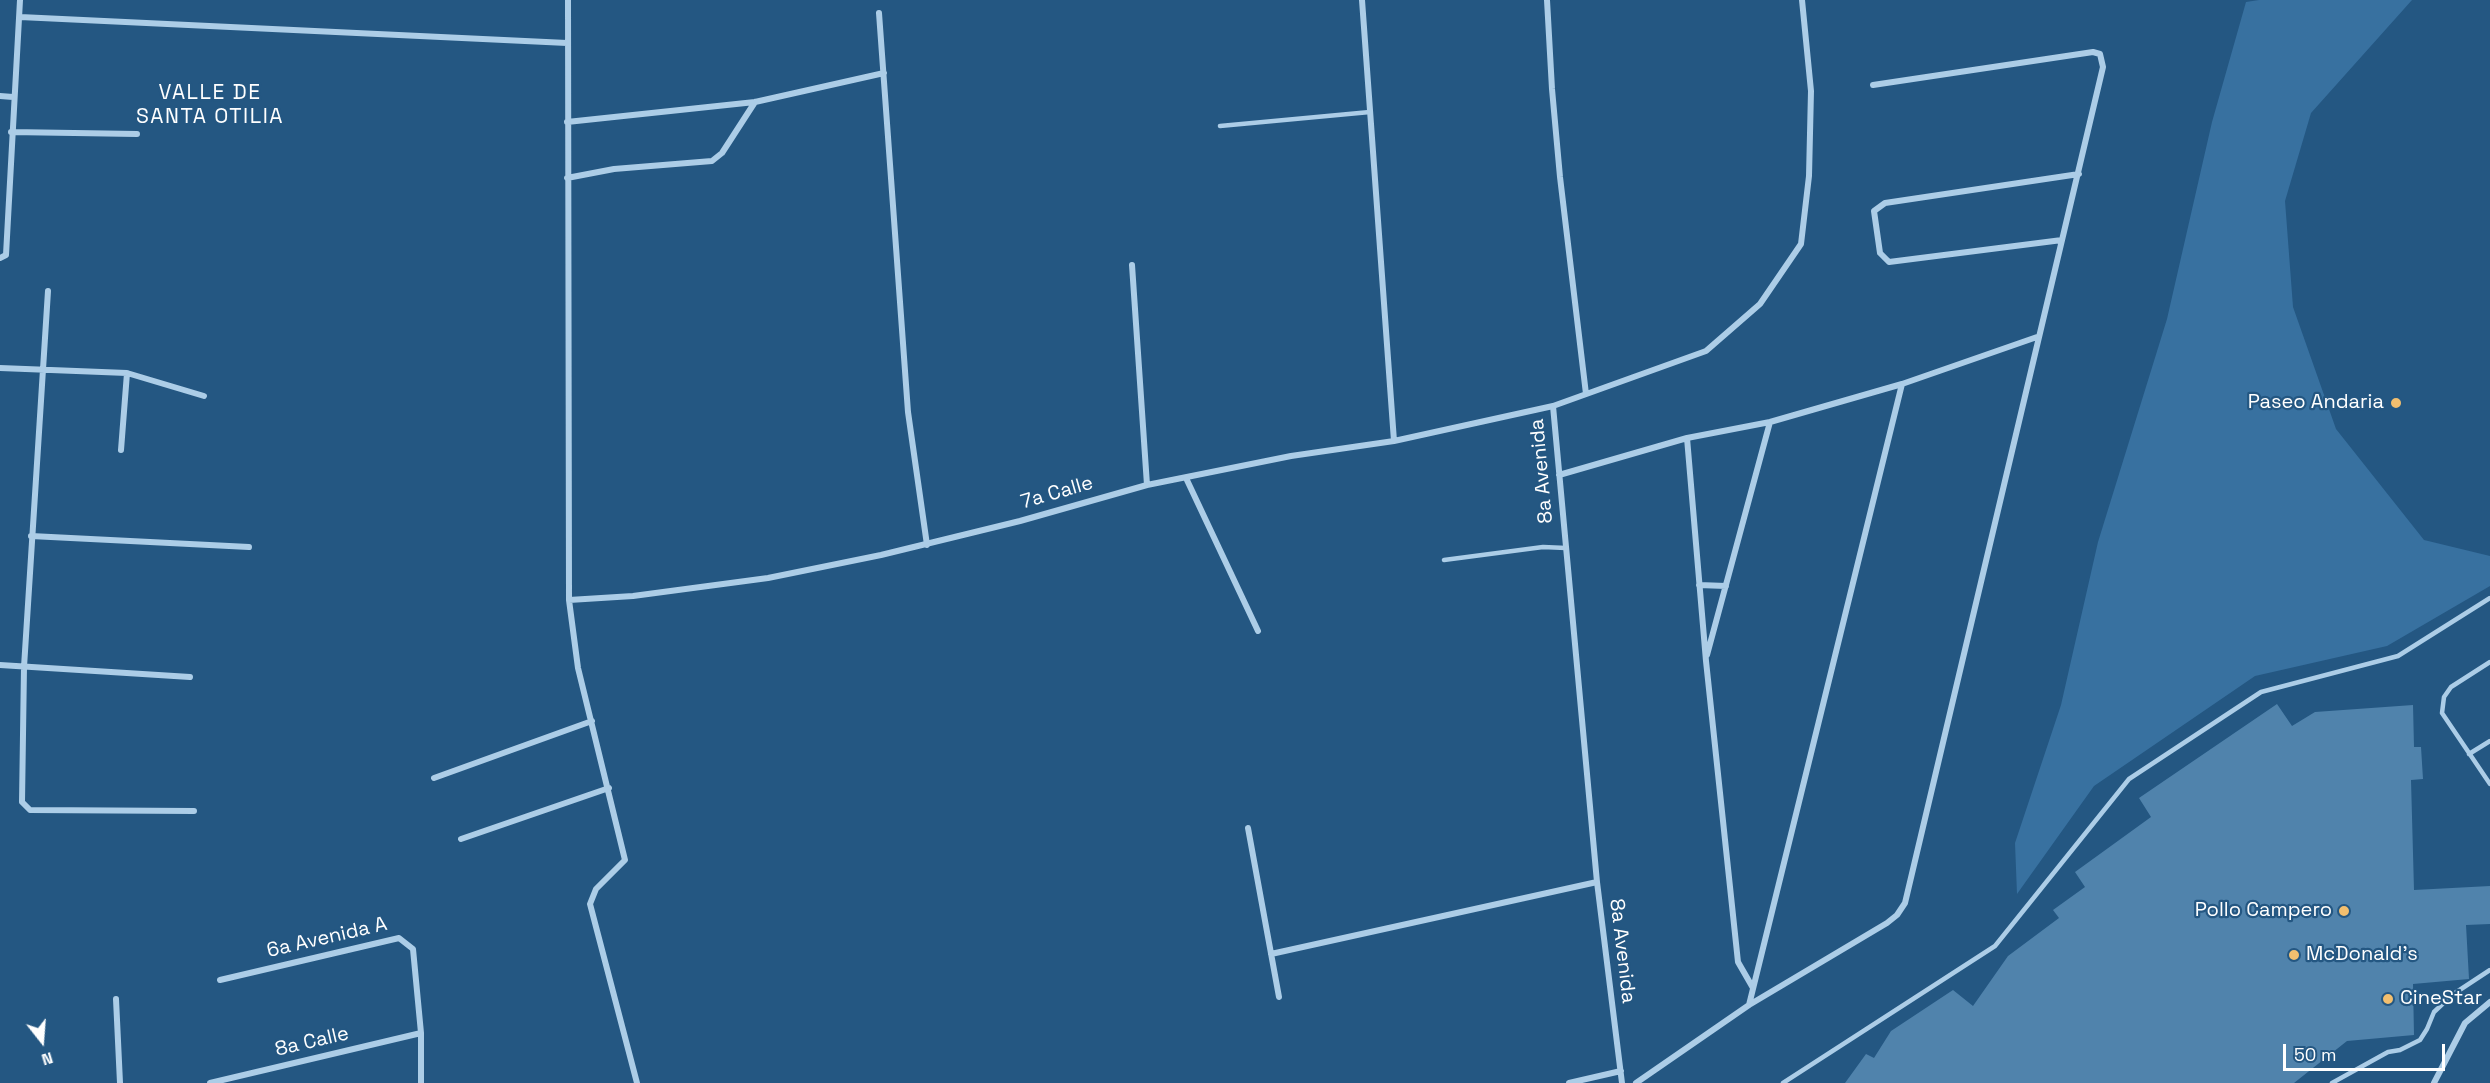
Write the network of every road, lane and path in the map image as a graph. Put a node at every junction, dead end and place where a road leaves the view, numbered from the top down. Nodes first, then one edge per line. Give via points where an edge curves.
1 (20, 0) edge
2 (568, 0) edge
3 (1362, 0) edge
4 (1547, 0) edge
5 (1802, 0) edge
6 (879, 13) dead end
7 (20, 17) junction
8 (567, 43) junction
9 (884, 73) junction
10 (1873, 85) dead end
11 (0, 96) edge
12 (13, 97) junction
13 (754, 102) junction
14 (1370, 112) junction
15 (567, 122) junction
16 (1220, 126) dead end
17 (11, 132) junction
18 (137, 134) dead end
19 (2079, 174) junction
20 (567, 178) junction
21 (2062, 240) junction
22 (0, 258) edge
23 (1132, 265) dead end
24 (48, 291) dead end
25 (2037, 337) junction
26 (0, 368) edge
27 (43, 369) junction
28 (127, 373) junction
29 (1902, 384) junction
30 (1586, 394) junction
31 (204, 396) dead end
32 (1553, 406) junction
33 (1770, 422) junction
34 (1687, 438) junction
35 (1394, 441) junction
36 (122, 450) dead end
37 (1559, 475) junction
38 (1186, 478) junction
39 (1147, 485) junction
40 (31, 536) junction
41 (927, 545) junction
42 (249, 547) dead end
43 (1566, 548) junction
44 (1444, 560) dead end
45 (1699, 585) junction
46 (1726, 586) junction
47 (2490, 598) edge
48 (569, 600) junction
49 (1258, 631) dead end
50 (1706, 661) junction
51 (2490, 662) edge
52 (0, 665) edge
53 (24, 667) junction
54 (190, 677) dead end
55 (592, 721) junction
56 (2490, 741) edge
57 (2469, 754) junction
58 (434, 778) dead end
59 (2490, 784) edge
60 (609, 788) junction
61 (194, 811) dead end
62 (1248, 828) dead end
63 (460, 839) dead end
64 (1597, 882) junction
65 (1271, 954) junction
66 (2490, 970) edge
67 (220, 980) dead end
68 (1753, 989) junction
69 (1279, 997) dead end
70 (116, 999) dead end
71 (2490, 1002) edge
72 (1749, 1005) junction
73 (421, 1033) junction
74 (1621, 1071) junction
75 (120, 1083) edge
76 (210, 1083) edge
77 (421, 1083) edge
78 (637, 1083) edge
79 (1569, 1083) edge
80 (1622, 1083) edge
81 (1636, 1083) edge
82 (1783, 1083) edge
83 (2332, 1083) edge
84 (2434, 1083) edge

1 - 7 street
2 - 8 street
3 - 14 street
4 - 30 street via 1559,166
5 - 30 street, 8a Avenida via 1811,91 1809,176 1801,244 1760,304 1707,351
6 - 9 street
7 - 8 street
7 - 12 street
8 - 15 street
9 - 13 street
9 - 41 street via 908,412
10 - 19 street via 2100,54 2103,67
11 - 12 street
12 - 17 street
13 - 15 street
13 - 20 street via 722,153 712,161 614,169
14 - 16 lane
14 - 35 street
15 - 20 street
17 - 18 street
17 - 22 street via 6,255
19 - 21 street
19 - 21 street via 1885,203 1874,210 1880,253 1888,262
20 - 48 street
21 - 25 street
23 - 39 street
24 - 27 street
25 - 29 street
25 - 72 street via 1905,903 1887,923
26 - 27 street
27 - 28 street
27 - 40 street
28 - 31 street
28 - 36 street
29 - 33 street
29 - 68 street
30 - 32 street, 8a Avenida
32 - 35 street, 7a Calle
32 - 37 street, 8a Avenida
33 - 34 street
33 - 46 street
34 - 37 street
34 - 45 street
35 - 38 street, 7a Calle via 1291,456
37 - 43 street, 8a Avenida
38 - 39 street, 7a Calle
38 - 49 street
39 - 41 street, 7a Calle
40 - 42 street
40 - 53 street
41 - 48 street, 7a Calle via 768,578 633,596
43 - 44 lane via 1543,547
43 - 64 street, 8a Avenida
45 - 46 street
45 - 50 street
46 - 50 street
47 - 82 lane via 2398,656 2261,692 2129,779 1995,946
48 - 55 street via 578,668
50 - 68 street via 1738,962
51 - 57 lane via 2451,687 2444,697 2442,712
52 - 53 street
53 - 54 street
53 - 61 street via 22,802 30,810
55 - 58 street
55 - 60 street
56 - 57 lane
57 - 59 lane
60 - 63 street
60 - 78 street via 625,860 596,889 590,904
62 - 65 street
64 - 65 street
64 - 74 street, 8a Avenida
65 - 69 street
66 - 83 lane via 2452,994 2434,1012 2420,1040 2388,1052
67 - 73 street, 6a Avenida A via 399,938 413,949
68 - 72 street
70 - 75 street
71 - 84 street via 2464,1023
72 - 81 street
73 - 76 street, 8a Calle
73 - 77 street, 6a Avenida A
74 - 79 street
74 - 80 street, 8a Avenida

